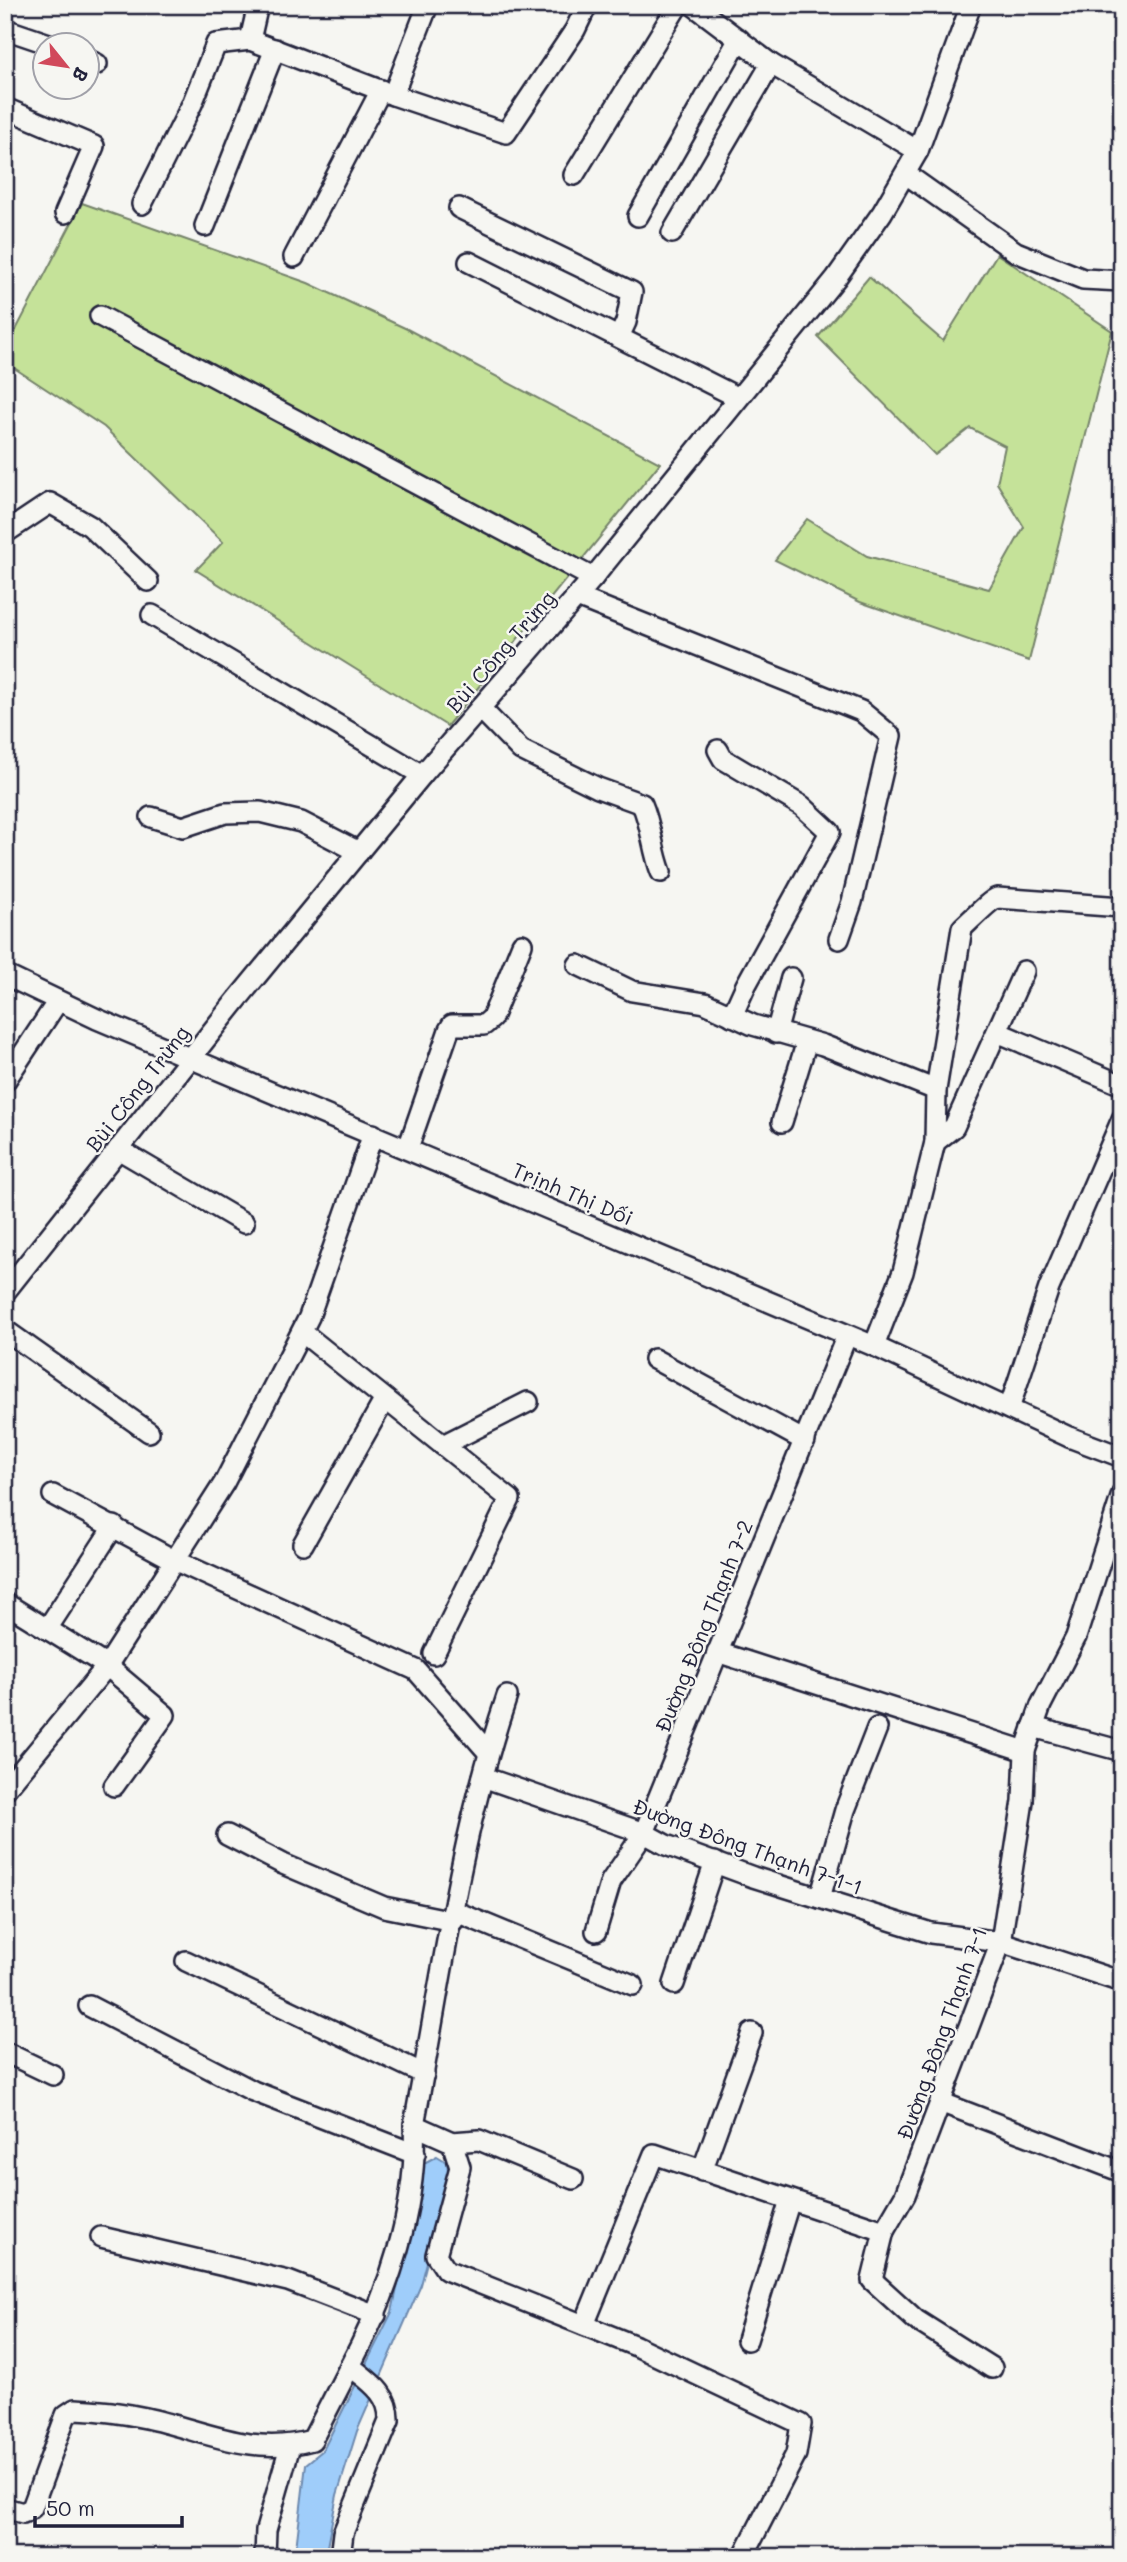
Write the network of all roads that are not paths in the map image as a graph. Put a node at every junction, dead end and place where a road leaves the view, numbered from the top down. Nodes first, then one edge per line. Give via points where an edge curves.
1 (258, 5) edge
2 (428, 5) edge
3 (587, 5) edge
4 (678, 5) edge
5 (693, 5) edge
6 (971, 5) edge
7 (5, 29) edge
8 (32, 38) edge
9 (739, 39) junction
10 (250, 40) junction
11 (275, 49) junction
12 (771, 64) junction
13 (387, 93) junction
14 (5, 108) edge
15 (918, 151) junction
16 (906, 174) junction
17 (574, 175) dead end
18 (142, 204) dead end
19 (459, 208) dead end
20 (65, 213) dead end
21 (638, 216) dead end
22 (205, 226) dead end
23 (672, 233) dead end
24 (294, 257) dead end
25 (469, 262) dead end
26 (1122, 281) edge
27 (100, 316) dead end
28 (619, 337) junction
29 (737, 397) junction
30 (5, 533) edge
31 (593, 578) junction
32 (148, 581) dead end
33 (576, 597) junction
34 (152, 615) dead end
35 (480, 708) junction
36 (718, 750) dead end
37 (422, 775) junction
38 (151, 817) dead end
39 (359, 852) junction
40 (661, 872) dead end
41 (1122, 907) edge
42 (839, 939) dead end
43 (522, 944) dead end
44 (578, 965) dead end
45 (1024, 971) dead end
46 (5, 975) edge
47 (791, 978) dead end
48 (58, 1001) junction
49 (732, 1016) junction
50 (997, 1032) junction
51 (776, 1033) junction
52 (807, 1041) junction
53 (190, 1058) junction
54 (5, 1081) edge
55 (1122, 1085) edge
56 (936, 1090) junction
57 (1122, 1119) edge
58 (782, 1122) dead end
59 (373, 1135) junction
60 (935, 1142) junction
61 (408, 1148) junction
62 (118, 1149) junction
63 (244, 1223) dead end
64 (5, 1292) edge
65 (5, 1330) edge
66 (302, 1332) junction
67 (847, 1335) junction
68 (874, 1346) junction
69 (654, 1359) dead end
70 (385, 1399) junction
71 (528, 1402) dead end
72 (1009, 1409) junction
73 (149, 1432) dead end
74 (805, 1441) junction
75 (443, 1445) junction
76 (1122, 1457) edge
77 (1122, 1494) edge
78 (53, 1495) dead end
79 (114, 1526) junction
80 (303, 1544) dead end
81 (174, 1560) junction
82 (5, 1603) edge
83 (47, 1629) junction
84 (717, 1652) junction
85 (434, 1654) dead end
86 (107, 1666) junction
87 (507, 1696) dead end
88 (1033, 1727) junction
89 (877, 1728) dead end
90 (1025, 1751) junction
91 (1122, 1751) edge
92 (488, 1752) junction
93 (483, 1777) junction
94 (114, 1786) dead end
95 (5, 1790) edge
96 (644, 1833) junction
97 (227, 1835) dead end
98 (715, 1862) junction
99 (820, 1898) junction
100 (453, 1916) junction
101 (596, 1931) dead end
102 (1001, 1942) junction
103 (186, 1961) dead end
104 (1122, 1982) edge
105 (633, 1984) dead end
106 (674, 1984) dead end
107 (89, 2006) dead end
108 (752, 2033) dead end
109 (5, 2052) edge
110 (424, 2074) junction
111 (53, 2075) dead end
112 (940, 2102) junction
113 (414, 2125) junction
114 (452, 2142) junction
115 (415, 2154) junction
116 (702, 2171) junction
117 (1122, 2172) edge
118 (573, 2179) dead end
119 (790, 2200) junction
120 (884, 2231) junction
121 (101, 2237) dead end
122 (376, 2315) junction
123 (584, 2325) junction
124 (747, 2340) dead end
125 (992, 2368) dead end
126 (355, 2370) junction
127 (290, 2446) junction
128 (5, 2508) edge
129 (265, 2557) edge
130 (340, 2557) edge
131 (743, 2557) edge

1 - 10 street
2 - 13 street
3 - 13 street via 506,134
4 - 17 street
5 - 9 street
6 - 15 street, Bùi Công Trừng
7 - 8 street
9 - 12 street
9 - 21 street
10 - 11 street
10 - 18 street via 216,44
11 - 13 street
11 - 22 street
12 - 15 street
12 - 23 street
13 - 24 street
14 - 20 street via 93,146
15 - 16 street, Bùi Công Trừng
16 - 26 street via 1016,252 1083,279
16 - 29 street, Bùi Công Trừng via 836,278
19 - 28 street via 632,292
25 - 28 street
27 - 31 street
28 - 29 street
29 - 31 street, Bùi Công Trừng
30 - 32 street via 51,503 90,526
31 - 33 street, Bùi Công Trừng
33 - 35 street, Bùi Công Trừng
33 - 42 street via 861,711 891,736
34 - 37 street
35 - 37 street, Bùi Công Trừng
35 - 40 street via 522,750 642,804
36 - 49 street via 723,758 802,806 830,832
37 - 39 street, Bùi Công Trừng
38 - 39 street via 183,827 225,813 260,812 301,822
39 - 53 street, Bùi Công Trừng
41 - 56 street via 997,898 962,928
43 - 61 street via 492,1018 484,1025 458,1024 449,1030
44 - 49 street via 632,991 705,1003
45 - 50 street
46 - 48 street, Trịnh Thị Dối
47 - 51 street
48 - 53 street, Trịnh Thị Dối
48 - 54 street
49 - 51 street
50 - 55 street
50 - 60 street via 954,1127
51 - 52 street
52 - 56 street
52 - 58 street
53 - 59 street, Trịnh Thị Dối
53 - 62 street, Bùi Công Trừng
56 - 60 street
57 - 72 street via 1049,1288
59 - 61 street, Trịnh Thị Dối
59 - 66 street
60 - 68 street via 903,1272
61 - 67 street, Trịnh Thị Dối
62 - 63 street
62 - 64 street, Bùi Công Trừng
65 - 73 street
66 - 70 street
66 - 81 street via 224,1483
67 - 68 street, Trịnh Thị Dối
67 - 74 street, Đường Đông Thạnh 7-2
68 - 72 street, Trịnh Thị Dối
69 - 74 street
70 - 75 street
70 - 80 street
71 - 75 street
72 - 76 street, Trịnh Thị Dối
74 - 84 street, Đường Đông Thạnh 7-2
75 - 85 street via 510,1499
77 - 88 street, Đường Đông Thạnh 7-1 via 1076,1637
78 - 79 street
79 - 81 street
79 - 83 street
81 - 86 street
81 - 92 street via 416,1670
82 - 83 street
83 - 86 street
84 - 90 street
84 - 96 street, Đường Đông Thạnh 7-2
86 - 94 street via 165,1716
86 - 95 street
87 - 92 street
88 - 90 street, Đường Đông Thạnh 7-1
88 - 91 street
89 - 99 street via 845,1810
90 - 102 street, Đường Đông Thạnh 7-1 via 1023,1801
92 - 93 street
93 - 96 street, Đường Đông Thạnh 7-1-1
93 - 100 street
96 - 98 street, Đường Đông Thạnh 7-1-1
96 - 101 street, Đường Đông Thạnh 7-2 via 611,1881
97 - 100 street via 384,1907
98 - 99 street, Đường Đông Thạnh 7-1-1
98 - 106 street
99 - 102 street, Đường Đông Thạnh 7-1-1 via 931,1933
100 - 105 street
100 - 110 street
102 - 104 street, Đường Đông Thạnh 7-1-1
102 - 112 street, Đường Đông Thạnh 7-1
103 - 110 street
107 - 115 street via 253,2091
108 - 116 street
109 - 111 street
110 - 113 street
112 - 117 street
112 - 120 street, Đường Đông Thạnh 7-1 via 905,2195
113 - 114 street
113 - 115 street
114 - 118 street via 479,2140
114 - 123 street via 460,2167 436,2255 446,2270
115 - 122 street via 403,2221
116 - 119 street
116 - 123 street via 654,2154
119 - 120 street
119 - 124 street
120 - 125 street, Đường Đông Thạnh 7-1 via 872,2280 916,2320
121 - 122 street via 288,2281
122 - 126 street
123 - 131 street via 801,2424 796,2454
126 - 127 street via 312,2440
126 - 130 street via 380,2390 389,2408 389,2421 343,2533
127 - 128 street via 219,2440 147,2418 75,2409 65,2415 32,2508 23,2513
127 - 129 street via 266,2529

